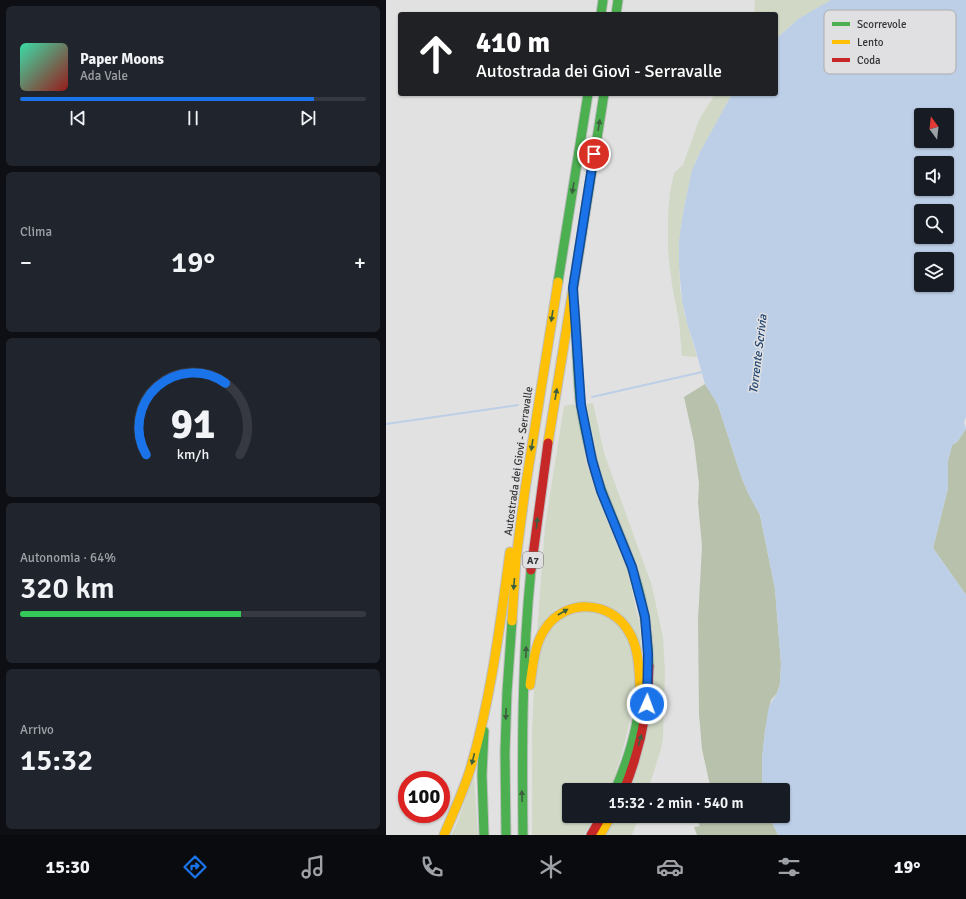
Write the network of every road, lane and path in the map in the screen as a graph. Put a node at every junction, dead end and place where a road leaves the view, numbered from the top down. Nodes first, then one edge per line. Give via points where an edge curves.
1 (603, 0) edge
2 (618, 0) edge
3 (601, 12) edge
4 (616, 12) edge
5 (588, 96) edge
6 (604, 96) edge
7 (573, 288) junction
8 (525, 490) junction
9 (486, 708) junction
10 (522, 752) junction
11 (618, 783) edge
12 (627, 783) edge
13 (598, 823) edge
14 (607, 823) edge
15 (444, 835) edge
16 (484, 835) edge
17 (506, 835) edge
18 (522, 835) edge
19 (591, 835) edge
20 (600, 835) edge

1 - 3 highway
2 - 4 highway
5 -> 8 highway, Autostrada dei Giovi - Serravalle / A7
7 -> 6 highway, A7
10 -> 7 highway, A7 via 526,638 537,518
12 -> 7 highway via 634,765 647,704 648,641 645,617 632,567 601,491 585,426 581,405
8 - 9 highway via 511,546
8 -> 17 highway, Autostrada dei Giovi - Serravalle / A7 via 516,559 510,639 505,752
9 -> 15 highway via 470,771
9 - 16 highway via 482,775
10 -> 11 highway via 533,660 543,631 559,614 568,609 589,606 599,608 616,617 630,632 639,665 641,686 638,711 627,760
18 -> 10 highway, A7
13 - 19 highway
14 - 20 highway

